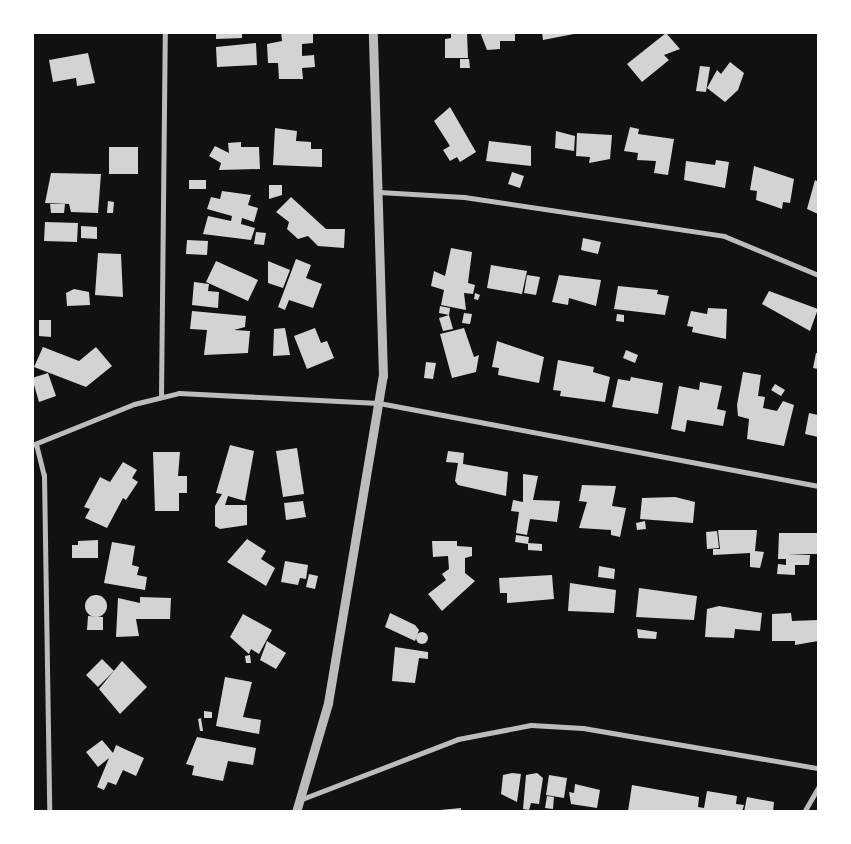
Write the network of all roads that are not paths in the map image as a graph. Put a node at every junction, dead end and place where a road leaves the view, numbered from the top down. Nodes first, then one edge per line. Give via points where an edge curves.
1 (165, 32) edge
2 (373, 32) edge
3 (379, 192) junction
4 (818, 275) edge
5 (161, 396) junction
6 (379, 403) junction
7 (34, 444) edge
8 (818, 486) edge
9 (818, 768) edge
10 (818, 788) edge
11 (302, 799) junction
12 (49, 812) edge
13 (296, 812) edge
14 (804, 812) edge

1 - 5 street
2 - 3 street
3 - 4 street via 464,198 724,236
3 - 6 street via 383,376
5 - 6 street
5 - 7 street
6 - 8 street
6 - 11 street via 343,625 321,733
7 - 12 street via 44,475
9 - 11 street via 583,728 531,726 458,739
10 - 14 street
11 - 13 street

